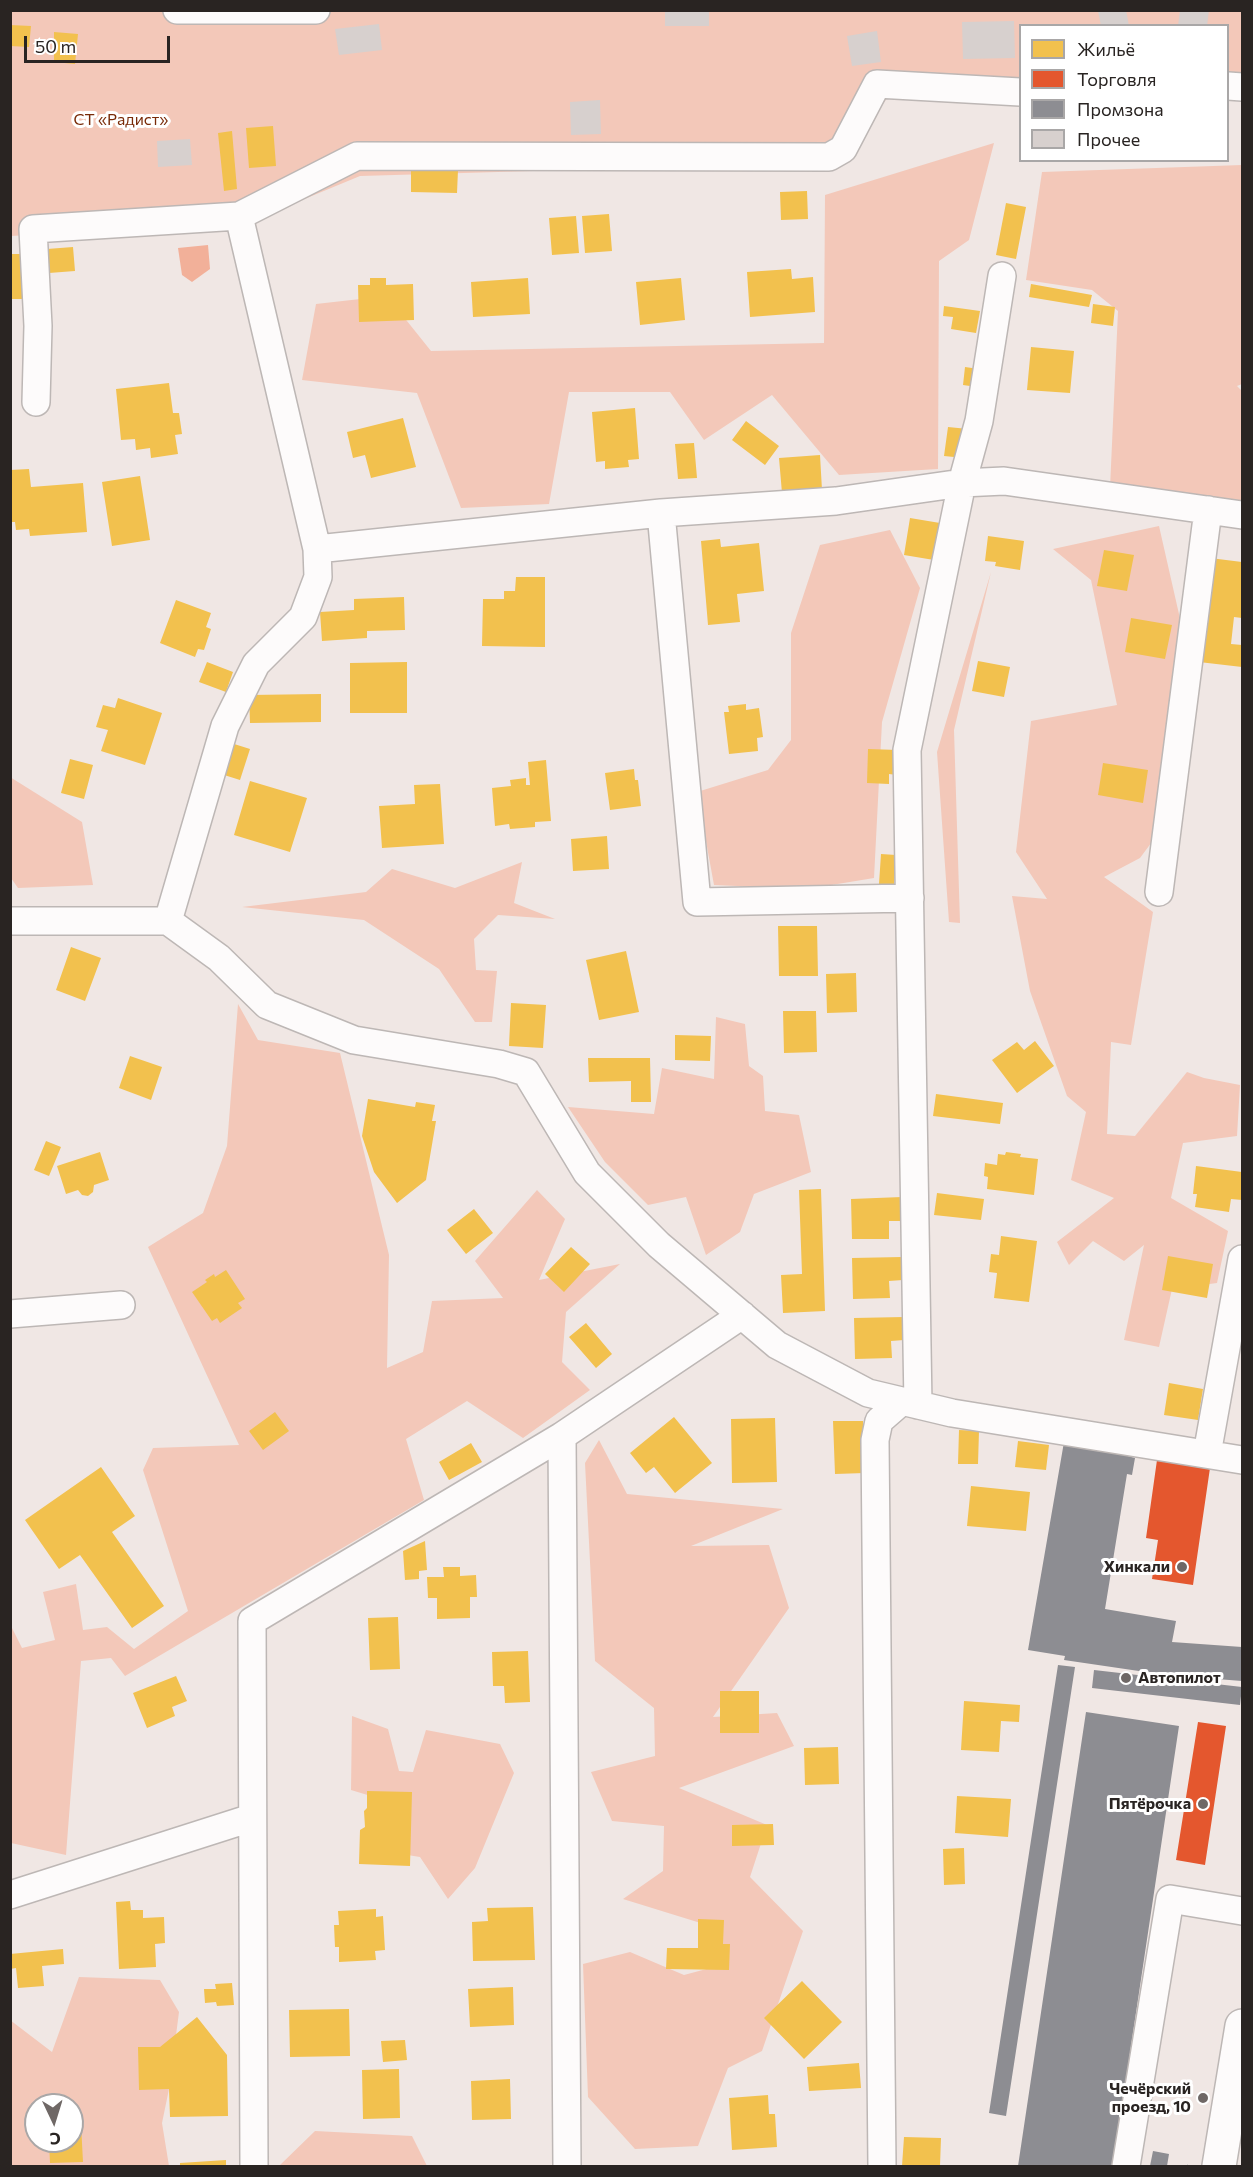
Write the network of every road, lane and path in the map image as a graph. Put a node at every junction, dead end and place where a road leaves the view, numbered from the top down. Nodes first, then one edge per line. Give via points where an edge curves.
1 (177, 10) edge
2 (316, 10) edge
3 (1019, 92) edge
4 (239, 216) junction
5 (22, 230) edge
6 (1002, 276) dead end
7 (36, 402) dead end
8 (962, 483) junction
9 (1208, 510) junction
10 (661, 513) junction
11 (1242, 515) edge
12 (317, 549) junction
13 (1159, 892) dead end
14 (910, 898) junction
15 (10, 921) edge
16 (168, 921) junction
17 (1242, 1259) edge
18 (121, 1305) dead end
19 (10, 1314) edge
20 (742, 1315) junction
21 (910, 1403) junction
22 (562, 1436) junction
23 (1207, 1454) junction
24 (1242, 1460) edge
25 (251, 1818) junction
26 (10, 1895) edge
27 (1242, 1911) edge
28 (1242, 2026) edge
29 (254, 2166) edge
30 (567, 2166) edge
31 (882, 2166) edge
32 (1126, 2166) edge
33 (1219, 2166) edge

1 - 2 street
3 - 4 street via 877,84 843,149 829,157 357,156
4 - 5 street
4 - 12 street
5 - 7 street via 38,326
6 - 8 street via 979,421
8 - 9 street via 1004,481
8 - 10 street via 836,501
8 - 14 street via 907,750
9 - 11 street
9 - 13 street
10 - 12 street
10 - 14 street via 697,902
12 - 16 street via 318,577 303,617 256,664 225,726
14 - 21 street
15 - 16 street
16 - 20 street via 219,958 267,1005 354,1040 526,1072 587,1173 659,1245
17 - 23 street
18 - 19 street
20 - 21 street via 777,1345 868,1393
20 - 22 street
21 - 23 street
21 - 31 street via 879,1421 875,1440
22 - 25 street via 252,1621
22 - 30 street
23 - 24 street
25 - 26 street
25 - 29 street
27 - 32 street via 1170,1899
28 - 33 main road

